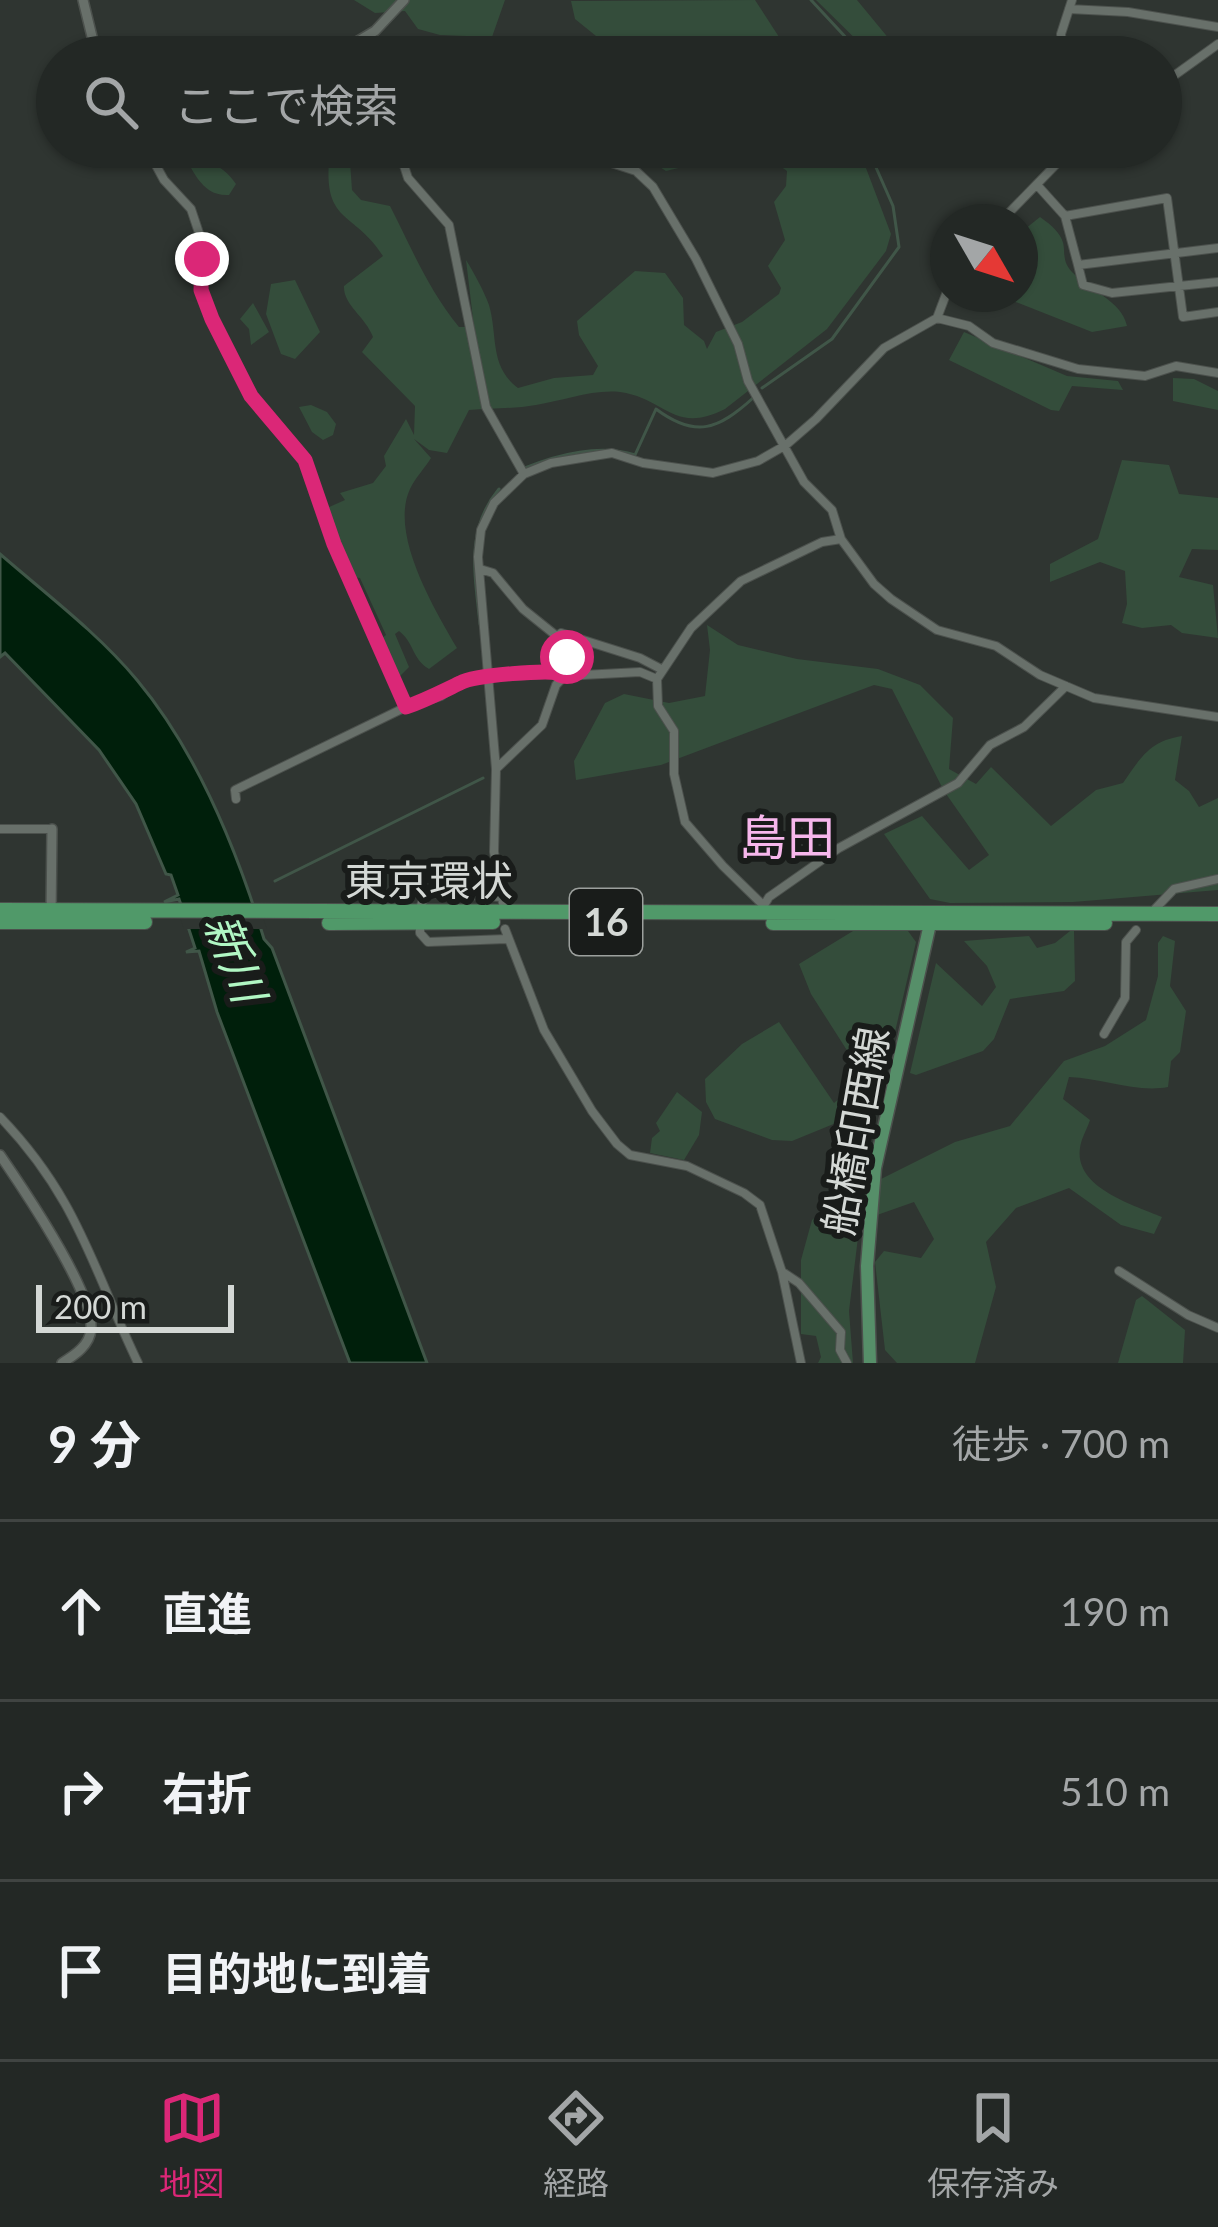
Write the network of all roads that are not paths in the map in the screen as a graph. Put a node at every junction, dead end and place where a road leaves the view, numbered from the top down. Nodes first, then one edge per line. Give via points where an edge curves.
1 (83, 0) edge
2 (404, 0) edge
3 (1070, 5) edge
4 (1218, 27) edge
5 (92, 36) edge
6 (368, 36) edge
7 (1061, 36) edge
8 (1218, 44) edge
9 (1182, 70) edge
10 (157, 168) edge
11 (403, 168) edge
12 (627, 168) edge
13 (1054, 168) edge
14 (1038, 186) junction
15 (1019, 204) edge
16 (1065, 215) junction
17 (1218, 248) edge
18 (1174, 253) junction
19 (1078, 265) junction
20 (1218, 282) edge
21 (1179, 286) junction
22 (939, 312) edge
23 (1218, 312) edge
24 (937, 318) junction
25 (1218, 373) edge
26 (786, 445) junction
27 (524, 474) junction
28 (841, 539) junction
29 (480, 569) junction
30 (558, 636) junction
31 (659, 674) junction
32 (565, 675) junction
33 (489, 678) junction
34 (1066, 686) junction
35 (406, 707) junction
36 (1218, 717) edge
37 (496, 769) junction
38 (236, 799) dead end
39 (0, 829) edge
40 (52, 829) joint
41 (1218, 879) edge
42 (502, 897) junction
43 (504, 909) dead end
44 (0, 910) edge
45 (1155, 910) dead end
46 (770, 914) junction
47 (51, 915) junction
48 (419, 918) junction
49 (932, 918) junction
50 (1218, 918) edge
51 (0, 922) edge
52 (1136, 930) dead end
53 (1104, 1034) dead end
54 (0, 1117) edge
55 (0, 1155) edge
56 (1119, 1271) dead end
57 (782, 1272) junction
58 (1218, 1328) edge
59 (62, 1363) edge
60 (138, 1363) edge
61 (801, 1363) edge
62 (847, 1363) edge
63 (870, 1363) edge

1 - 5 street
2 - 6 street
3 - 4 street
3 - 7 street
8 - 9 street
10 - 35 street via 191,209 212,319 251,396 305,460
11 - 27 street via 449,225 486,407
12 - 26 street via 653,187 696,259 748,381
13 - 14 street
14 - 15 street
14 - 16 street
16 - 18 street via 1167,198
16 - 19 street
17 - 18 street
18 - 19 street
18 - 21 street
19 - 21 street via 1083,285 1100,291
20 - 21 street
21 - 23 street via 1183,317
22 - 24 street
24 - 25 street via 1078,369
24 - 26 street via 884,348
26 - 27 street via 721,473 612,453
26 - 28 street via 804,482 832,510
27 - 29 street via 485,517
28 - 31 street via 741,581 691,628
28 - 34 street via 874,584 915,617 996,646
29 - 30 street
29 - 33 street
30 - 31 street via 579,636
30 - 32 street
31 - 32 street
31 - 46 street via 658,706 674,730 685,822
32 - 33 street
32 - 37 street via 542,725
33 - 35 street via 464,680
33 - 37 street
34 - 36 street via 1094,698
34 - 46 street via 1024,727 989,745 958,783 839,848
35 - 38 street via 235,790
37 - 42 street
39 - 40 street
40 - 47 street
41 - 45 street via 1174,890
42 - 43 street
42 - 48 street via 434,893 420,901
44 - 47 highway, 東京環状 / 16
46 - 48 highway, 東京環状 / 16
46 - 49 highway, 東京環状 / 16
47 - 48 highway, 東京環状 / 16
47 - 51 highway, 東京環状 / 16
48 - 57 street via 420,933 433,943 505,934 544,1030 611,1138 630,1154 687,1166 754,1199
49 - 50 highway, 東京環状 / 16
49 - 63 main road, 船橋印西線 via 872,1199
52 - 53 street via 1126,942 1124,998
54 - 60 street via 73,1213
55 - 59 street via 37,1208 90,1314 84,1347
56 - 58 street
57 - 61 street
57 - 62 street via 841,1332

